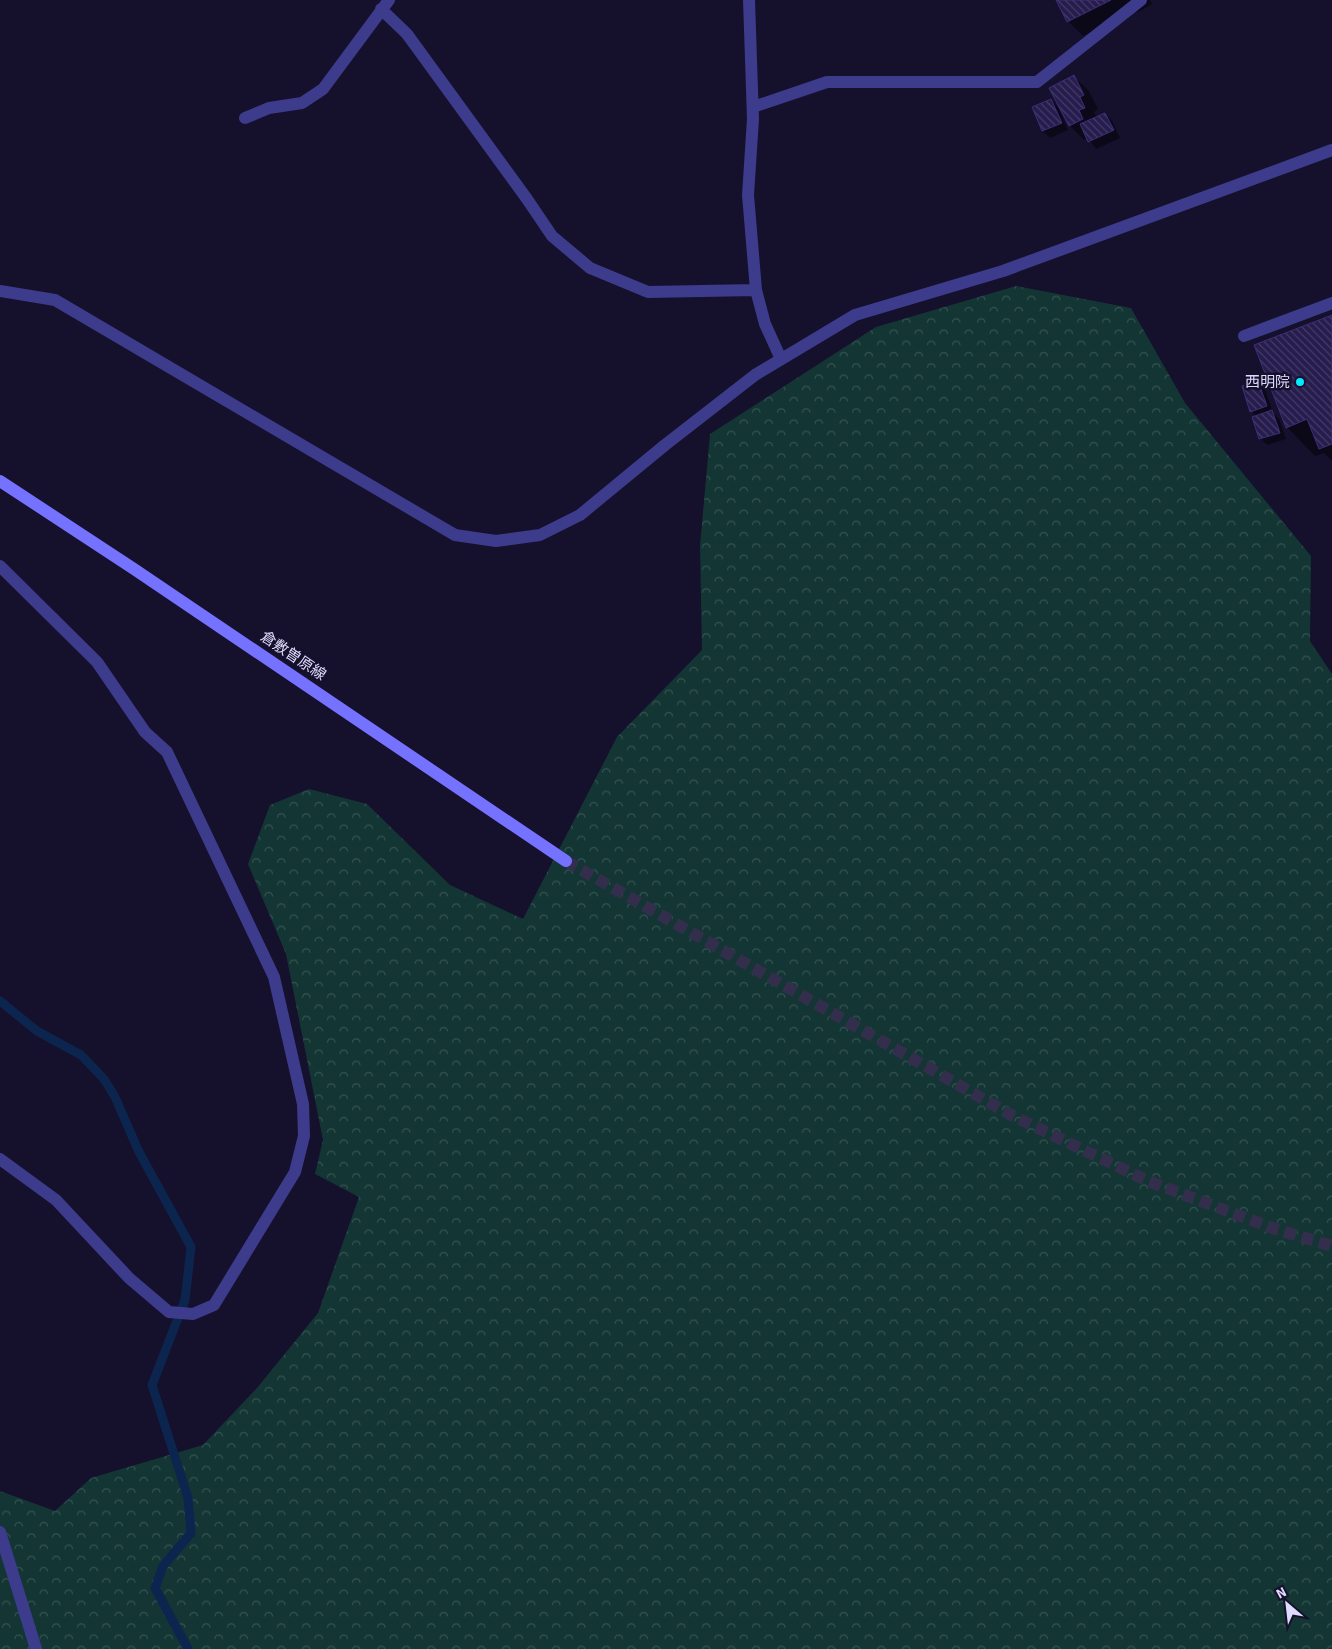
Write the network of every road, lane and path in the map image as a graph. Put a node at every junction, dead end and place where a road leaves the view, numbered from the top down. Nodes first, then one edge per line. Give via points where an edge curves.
1 (749, 0) edge
2 (1141, 0) edge
3 (385, 5) edge
4 (753, 107) junction
5 (245, 118) dead end
6 (1332, 150) edge
7 (756, 290) junction
8 (0, 291) edge
9 (1332, 303) edge
10 (1244, 336) dead end
11 (780, 359) junction
12 (0, 481) edge
13 (0, 566) edge
14 (566, 861) tunnel mouth
15 (0, 1159) edge
16 (0, 1532) edge
17 (36, 1649) edge

1 - 4 street
2 - 4 street via 1037,82 827,82
3 - 5 street via 323,89 302,103 269,108
3 - 7 street via 552,236 590,268 648,292
4 - 7 street via 748,195
6 - 11 street via 1003,270 855,315
7 - 11 street via 765,324
8 - 11 street via 55,300 455,535 496,541 540,535 580,516 672,439
9 - 10 street
12 - 14 street, 倉敷曽原線
13 - 15 street via 97,662 145,732 167,752 274,977 303,1104 304,1136 295,1172 214,1306 193,1314 169,1312 129,1278 56,1200
16 - 17 street

